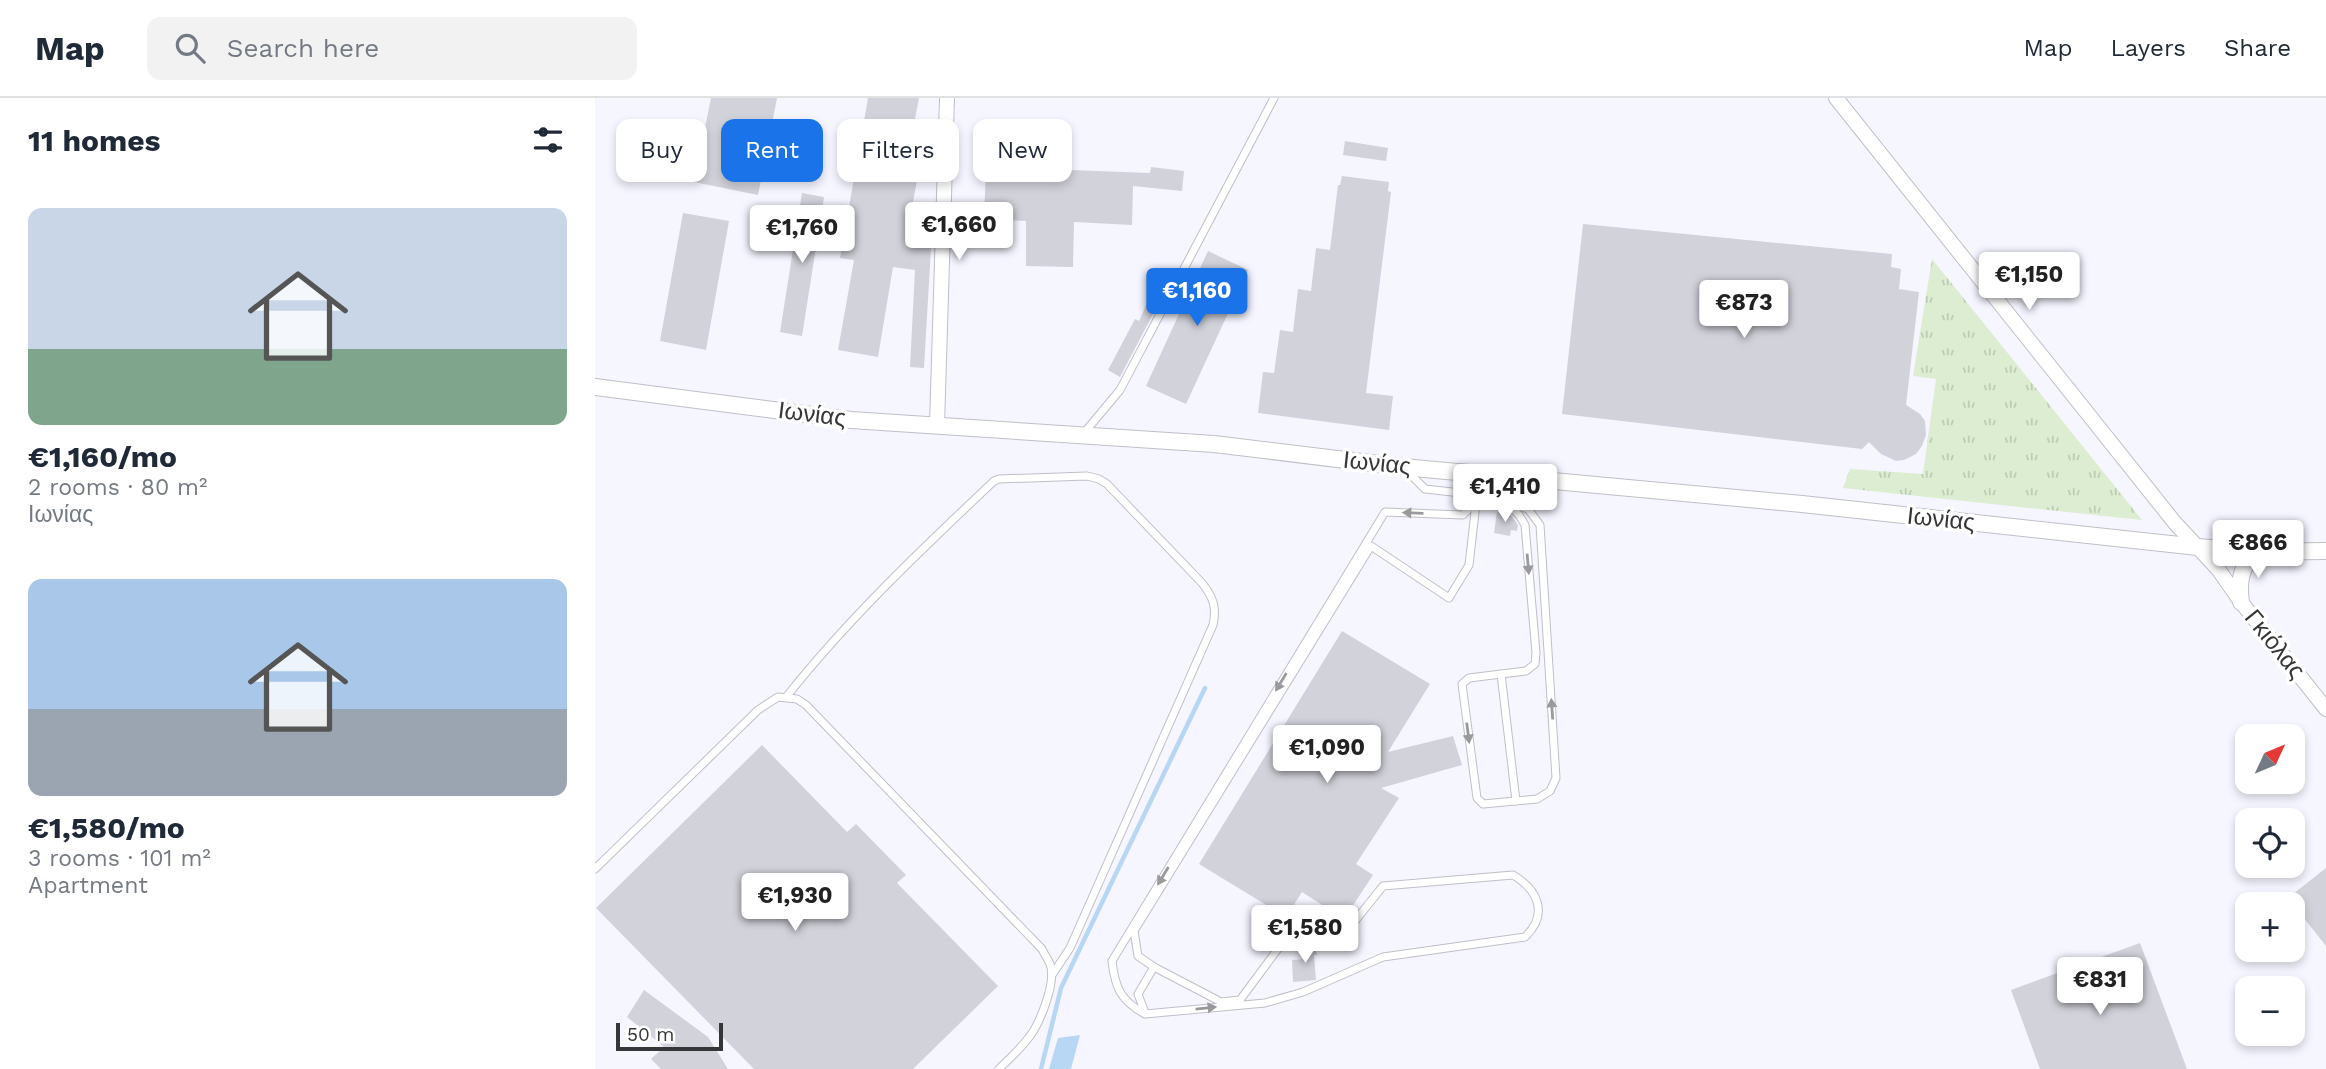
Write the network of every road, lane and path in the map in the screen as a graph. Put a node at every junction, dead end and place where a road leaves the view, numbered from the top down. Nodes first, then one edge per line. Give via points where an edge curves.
1 (947, 98) edge
2 (1274, 98) edge
3 (1836, 98) edge
4 (595, 387) edge
5 (937, 425) junction
6 (1083, 434) junction
7 (1403, 467) junction
8 (1537, 478) junction
9 (1476, 498) junction
10 (1507, 501) junction
11 (2198, 547) junction
12 (2255, 551) junction
13 (2326, 551) edge
14 (2241, 602) junction
15 (1501, 674) junction
16 (786, 696) junction
17 (2326, 709) edge
18 (1516, 801) junction
19 (595, 869) edge
20 (1154, 967) junction
21 (1052, 975) junction
22 (1145, 1014) junction
23 (999, 1069) edge

1 - 5 street
2 - 6 lane via 1120,390
3 - 11 street, Γκιόλας
4 - 5 street, Ιωνίας via 851,420
5 - 6 street, Ιωνίας
6 - 7 street, Ιωνίας
7 - 8 street, Ιωνίας
7 - 9 lane via 1425,489
8 - 10 lane
8 - 11 street, Ιωνίας
9 - 10 lane
9 - 20 lane via 1469,565 1449,598 1371,546 1134,931 1138,956
9 -> 22 lane via 1463,514 1385,512 1112,961 1122,996
10 -> 15 lane via 1525,525 1536,653 1535,664 1526,671
18 -> 10 lane via 1537,799 1550,791 1556,778 1540,525 1528,509
11 - 12 street, Ιωνίας
11 - 14 street, Γκιόλας
12 - 13 street, Ιωνίας
12 - 14 street via 2241,574
14 - 17 street, Γκιόλας
15 - 18 lane
15 -> 18 lane via 1469,678 1462,684 1476,798 1483,804
16 - 19 lane via 758,710
16 - 21 lane via 806,705 1042,949
16 - 21 lane via 950,522 999,479 1099,479 1202,583 1214,602 1213,625 1070,948
20 - 22 lane via 1138,994
22 -> 20 lane via 1265,1003 1303,992 1383,957 1525,937 1539,915 1536,896 1513,875 1384,886 1355,921 1336,929 1304,930 1283,942 1240,1000 1221,1002
21 - 23 lane via 1046,1004 1028,1040

